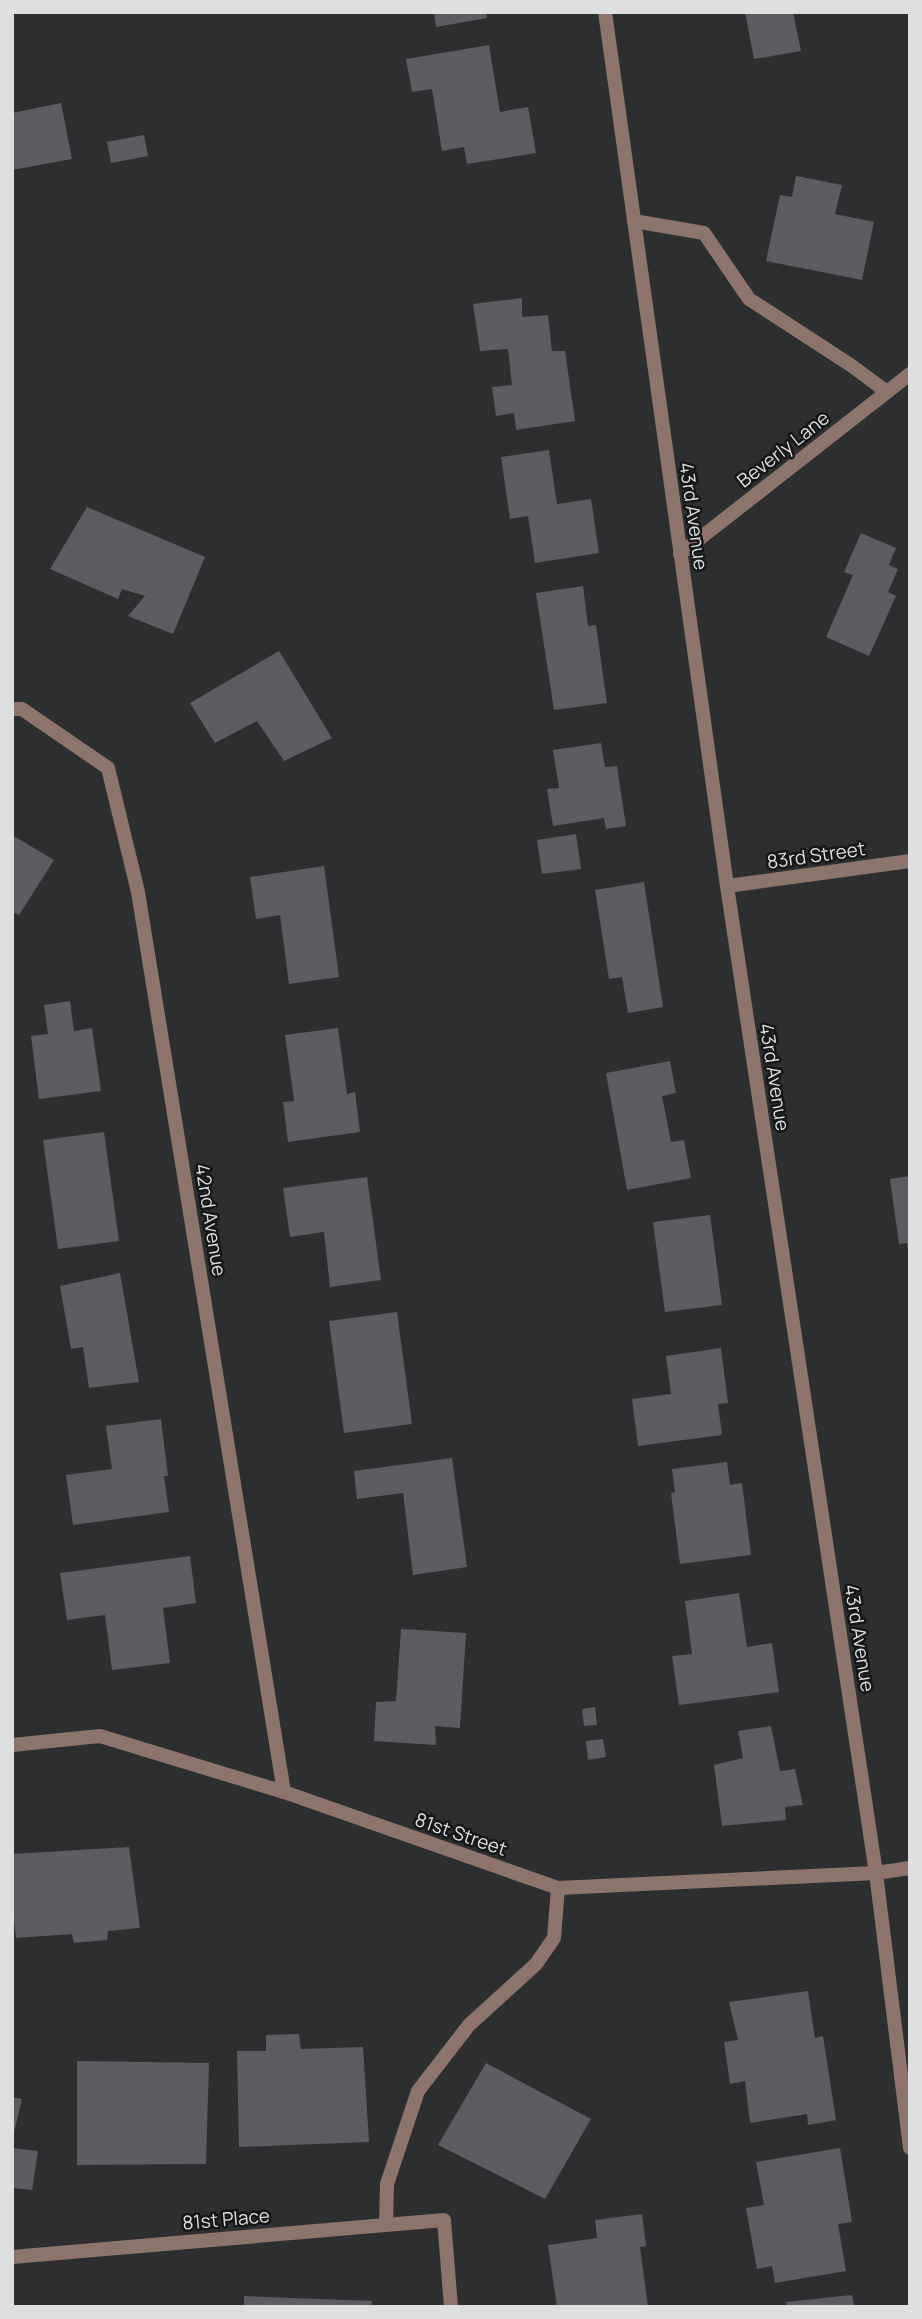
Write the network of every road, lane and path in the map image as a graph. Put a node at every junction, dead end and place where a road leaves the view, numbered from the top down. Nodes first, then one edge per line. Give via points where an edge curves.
1 (605, 12) edge
2 (634, 221) junction
3 (910, 374) edge
4 (887, 392) junction
5 (680, 554) junction
6 (12, 709) edge
7 (910, 861) edge
8 (727, 886) junction
9 (12, 1745) edge
10 (284, 1792) junction
11 (910, 1868) edge
12 (876, 1873) junction
13 (558, 1888) junction
14 (910, 2148) edge
15 (386, 2225) junction
16 (12, 2257) edge
17 (451, 2307) edge

1 - 2 street, 43rd Avenue
2 - 4 street via 704,233 749,299
2 - 5 street, 43rd Avenue
3 - 4 street, Beverly Lane
4 - 5 street, Beverly Lane
5 - 8 street, 43rd Avenue
6 - 10 street, 42nd Avenue via 22,709 108,768 138,892
7 - 8 street, 83rd Street
8 - 12 street, 43rd Avenue
9 - 10 street, 81st Street via 100,1736
10 - 13 street, 81st Street
11 - 12 street, 81st Street
12 - 13 street, 81st Street
12 - 14 street, 43rd Avenue
13 - 15 street via 554,1938 536,1964 469,2025 418,2091 387,2184
15 - 16 street, 81st Place
15 - 17 street, 81st Place via 444,2220

